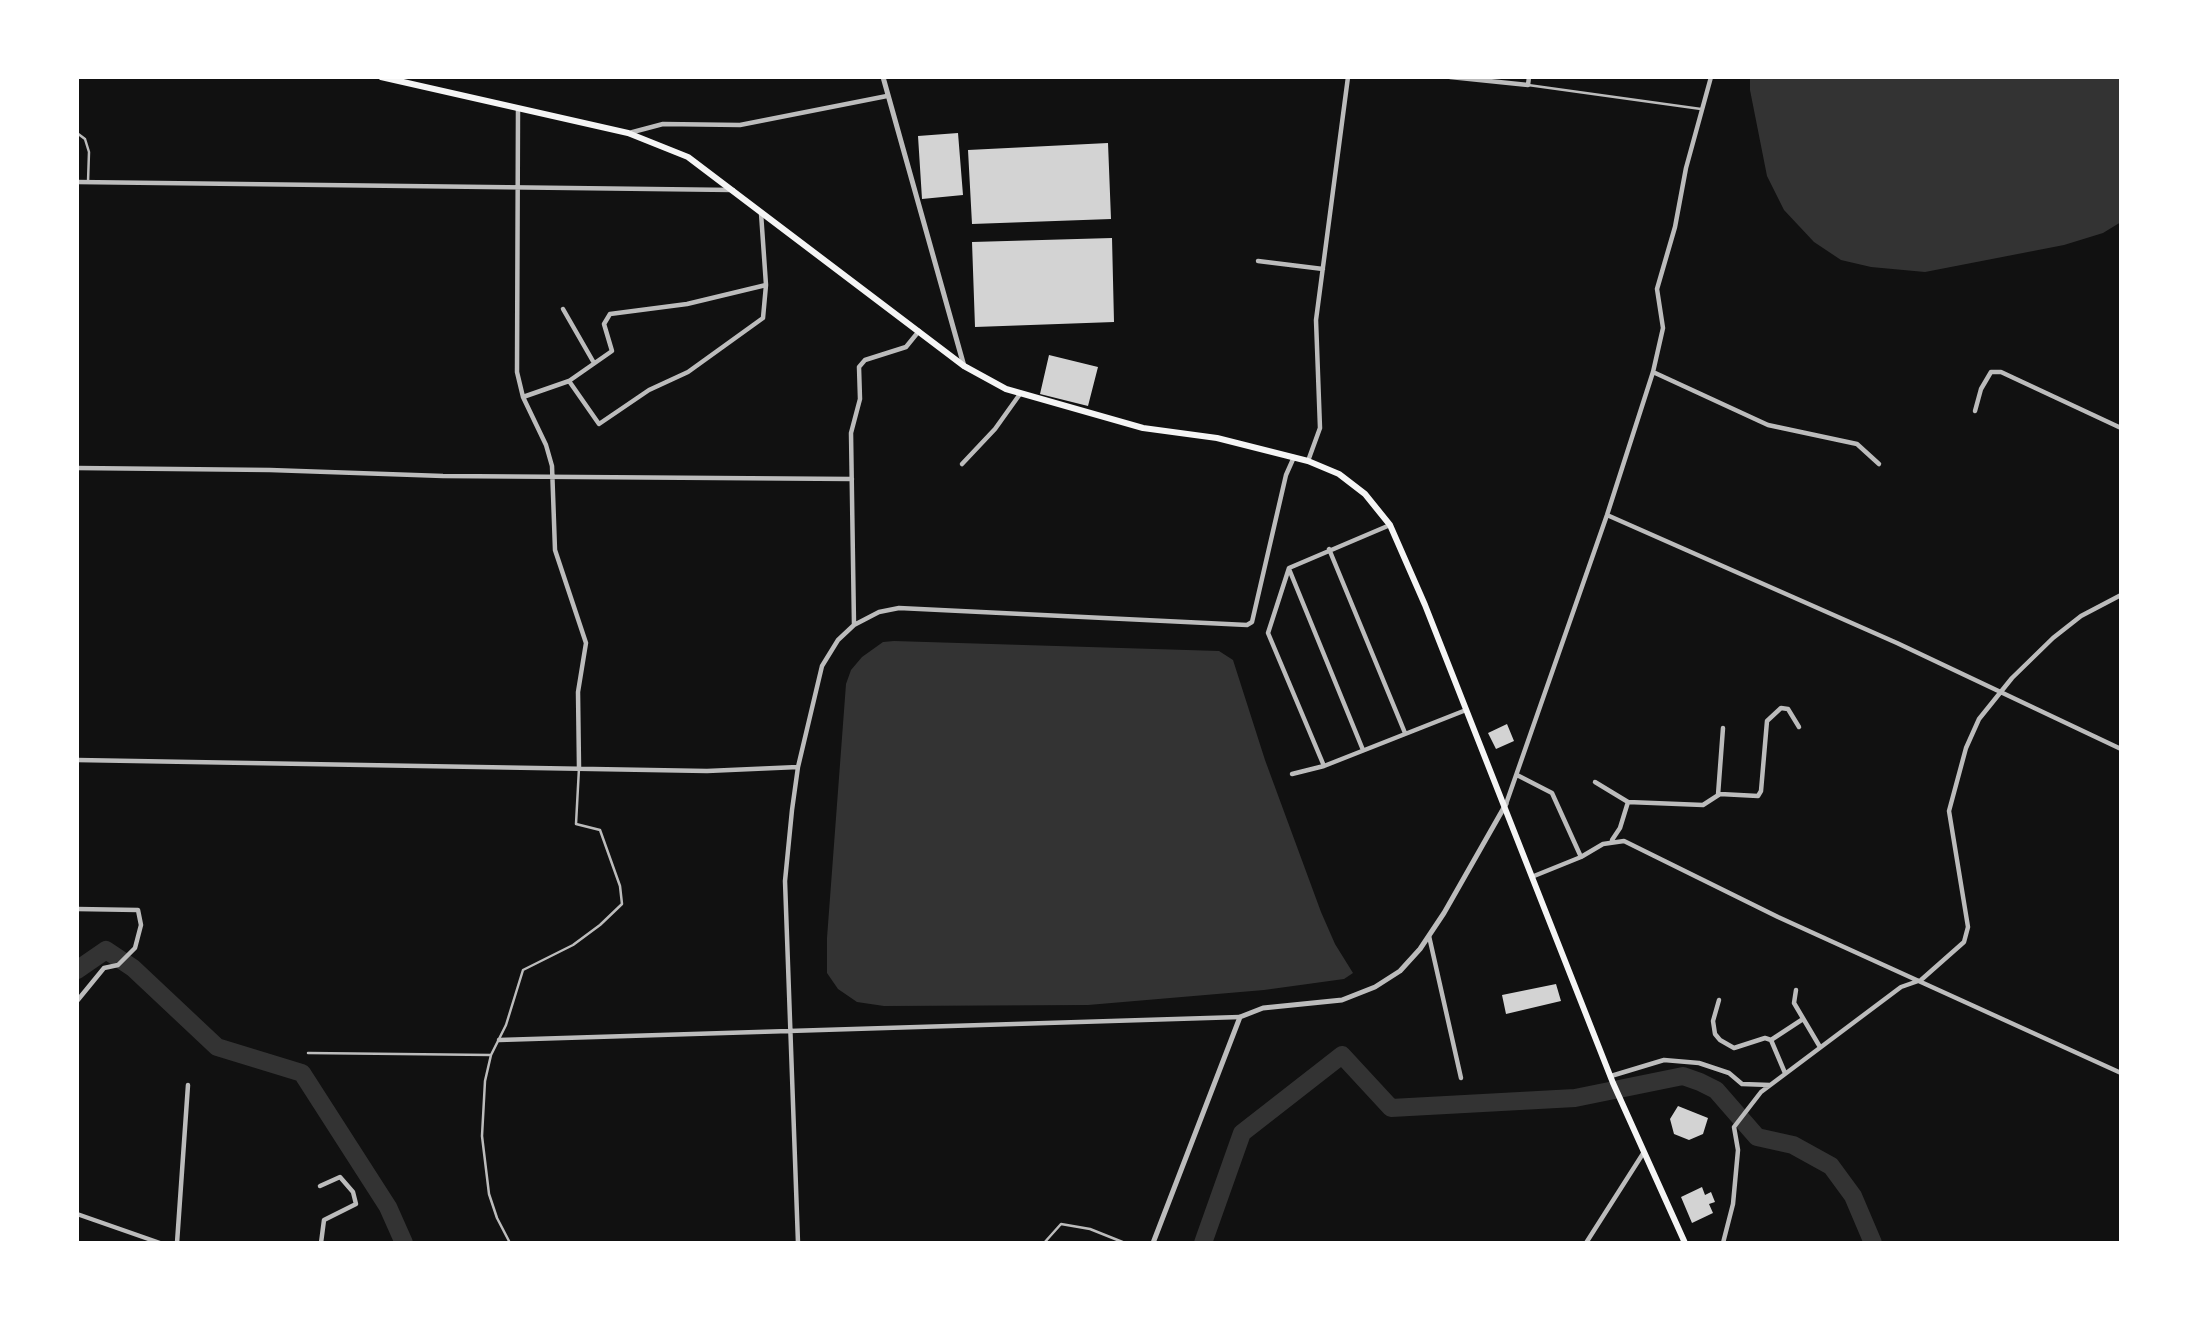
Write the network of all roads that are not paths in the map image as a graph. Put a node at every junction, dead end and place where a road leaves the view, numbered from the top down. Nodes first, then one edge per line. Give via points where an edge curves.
1 (381, 77) edge
2 (1348, 77) edge
3 (1450, 77) edge
4 (1529, 77) edge
5 (1711, 77) edge
6 (392, 78) edge
7 (884, 78) edge
8 (1528, 85) junction
9 (887, 96) junction
10 (519, 108) junction
11 (1703, 109) junction
12 (77, 133) edge
13 (628, 133) junction
14 (77, 182) edge
15 (88, 182) junction
16 (518, 188) junction
17 (734, 190) junction
18 (761, 211) junction
19 (1258, 261) dead end
20 (1323, 269) junction
21 (766, 285) junction
22 (563, 309) dead end
23 (920, 330) junction
24 (594, 363) junction
25 (964, 366) junction
26 (1653, 372) junction
27 (569, 381) junction
28 (1020, 394) junction
29 (523, 397) junction
30 (1975, 411) dead end
31 (2121, 428) edge
32 (1294, 457) junction
33 (1308, 461) junction
34 (962, 464) dead end
35 (1879, 464) dead end
36 (77, 468) edge
37 (552, 477) junction
38 (852, 479) junction
39 (1607, 515) junction
40 (1390, 525) junction
41 (1329, 549) junction
42 (1289, 568) junction
43 (2121, 595) edge
44 (854, 625) junction
45 (2000, 691) junction
46 (1467, 710) junction
47 (1798, 727) dead end
48 (1723, 728) dead end
49 (1405, 733) junction
50 (2121, 749) edge
51 (1363, 750) junction
52 (77, 760) edge
53 (579, 766) junction
54 (1324, 766) junction
55 (799, 767) junction
56 (1292, 774) dead end
57 (1517, 775) junction
58 (1595, 782) dead end
59 (1718, 796) junction
60 (1628, 802) junction
61 (1506, 804) junction
62 (1612, 840) junction
63 (1581, 858) junction
64 (1534, 876) junction
65 (77, 909) edge
66 (1429, 936) junction
67 (1921, 980) junction
68 (1796, 990) dead end
69 (1719, 1000) dead end
70 (77, 1001) edge
71 (1240, 1017) junction
72 (1803, 1019) junction
73 (790, 1031) junction
74 (499, 1040) junction
75 (1772, 1040) junction
76 (1820, 1046) junction
77 (308, 1053) dead end
78 (491, 1055) junction
79 (1786, 1073) junction
80 (2121, 1073) edge
81 (1461, 1078) dead end
82 (1612, 1079) junction
83 (188, 1085) dead end
84 (1771, 1085) junction
85 (1645, 1150) junction
86 (320, 1186) dead end
87 (77, 1214) edge
88 (160, 1243) edge
89 (177, 1243) edge
90 (321, 1243) edge
91 (510, 1243) edge
92 (797, 1243) edge
93 (1044, 1243) edge
94 (1125, 1243) edge
95 (1153, 1243) edge
96 (1586, 1243) edge
97 (1685, 1243) edge
98 (1723, 1243) edge

1 - 6 main road
2 - 20 street
3 - 8 street
4 - 8 street
5 - 11 street
6 - 10 main road
7 - 9 street
8 - 11 lane
9 - 13 street via 740,125 663,124
9 - 25 street
10 - 13 main road
10 - 16 street
11 - 26 street via 1657,289 1663,328
12 - 15 lane via 85,139 89,152
13 - 17 main road via 688,157
14 - 15 street
15 - 16 street
16 - 17 street
16 - 29 street via 517,372
17 - 18 main road
18 - 21 street
18 - 23 main road
19 - 20 street
20 - 33 street via 1316,320 1320,428
21 - 24 street via 687,304 610,314 604,324 612,351
21 - 27 street via 763,318 688,372 649,390 599,424
22 - 24 street
23 - 25 main road
23 - 38 street via 906,346 859,366 860,399 851,433
24 - 27 street
25 - 28 main road
26 - 35 street via 1768,425 1857,444
26 - 39 street
27 - 29 street
28 - 32 main road via 1143,428 1217,438
28 - 34 street
29 - 37 street via 546,444
30 - 31 street via 1991,372 2001,372
32 - 33 main road
32 - 44 street via 1252,622 1247,625 899,608
33 - 40 main road via 1339,474 1377,506
36 - 37 street
37 - 38 street
37 - 53 street via 555,550 586,643 579,692
38 - 44 street
39 - 45 street
39 - 57 street
40 - 41 street
40 - 46 main road
41 - 42 street
41 - 49 street
42 - 51 street
42 - 54 street via 1268,633
43 - 45 street via 2081,616 2053,638
44 - 55 street via 822,666
45 - 50 street
45 - 67 street via 1979,719 1966,748 1949,810 1968,927 1959,949
46 - 49 street
46 - 61 main road
47 - 59 street via 1788,709 1767,721 1758,796
48 - 59 street
49 - 51 street
51 - 54 street
52 - 53 street
53 - 55 street via 707,771
53 - 74 lane via 576,824 600,830 622,904 573,945 523,970
54 - 56 street
55 - 73 street via 785,881
57 - 61 street
57 - 63 street via 1552,793
58 - 60 street
59 - 60 street via 1703,805
60 - 62 street
61 - 64 main road
61 - 66 street
62 - 63 street
62 - 67 street via 1624,841
63 - 64 street
64 - 82 main road
65 - 70 street via 138,910 141,925 135,948 118,965 104,968
66 - 71 street via 1399,971 1375,987 1342,1000 1264,1008
66 - 81 street
67 - 76 street via 1901,987
67 - 80 street
68 - 72 street via 1794,1003
69 - 75 street via 1713,1021 1720,1040 1734,1048
71 - 73 street
71 - 95 street
72 - 75 street
72 - 76 street
73 - 74 street
73 - 92 street
74 - 78 lane
75 - 79 street
76 - 79 street
77 - 78 lane
78 - 91 lane via 482,1136 489,1194
79 - 84 street
82 - 84 street via 1664,1060 1699,1063 1730,1073 1742,1084
82 - 85 main road
83 - 89 street
84 - 98 street via 1737,1124 1733,1204
85 - 96 street
85 - 97 main road
86 - 90 street via 340,1177 353,1192 356,1204 324,1220
87 - 88 street
93 - 94 lane via 1061,1224

